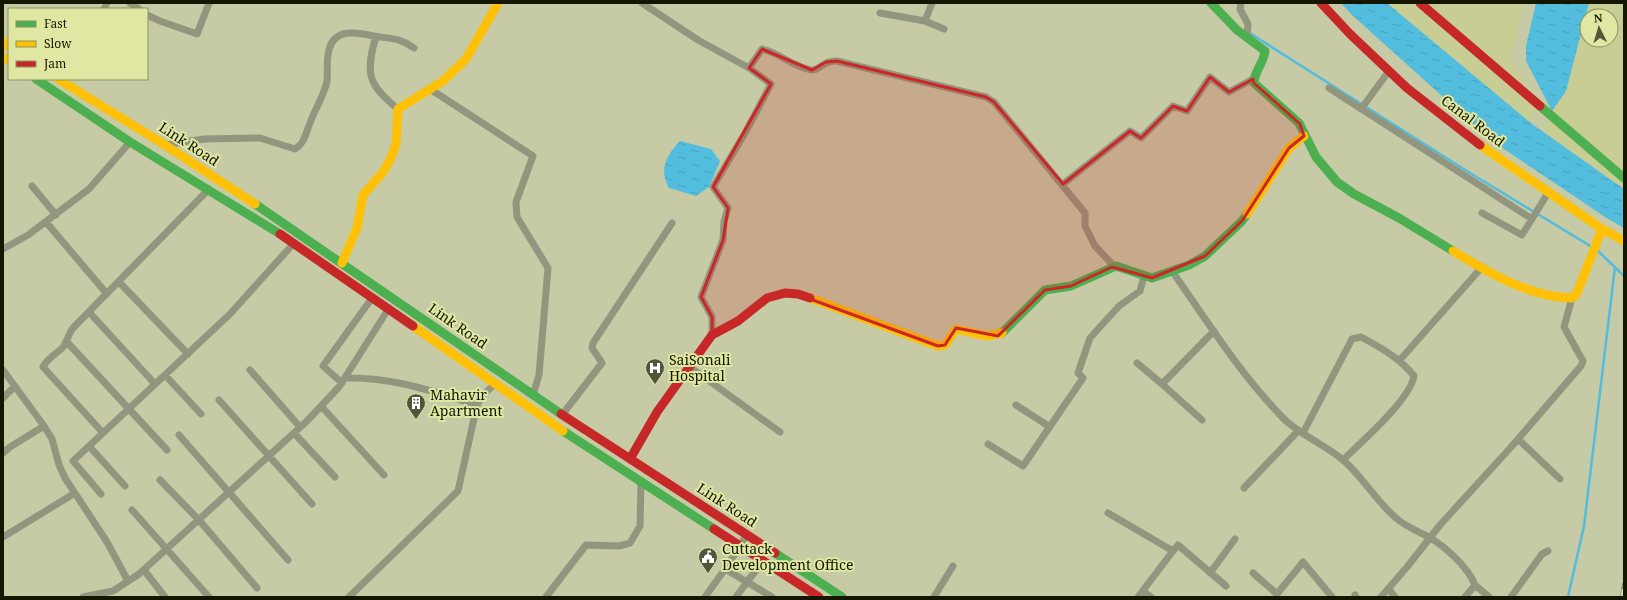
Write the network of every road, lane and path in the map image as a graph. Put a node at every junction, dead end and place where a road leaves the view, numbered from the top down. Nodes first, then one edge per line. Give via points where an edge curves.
1 (209, 3) edge
2 (498, 3) edge
3 (642, 3) edge
4 (932, 3) edge
5 (1211, 3) edge
6 (1241, 3) edge
7 (1321, 3) edge
8 (1420, 3) edge
9 (880, 14) dead end
10 (148, 15) edge
11 (925, 21) junction
12 (944, 29) dead end
13 (376, 36) junction
14 (1247, 37) junction
15 (414, 48) dead end
16 (749, 68) junction
17 (1389, 71) junction
18 (1253, 79) junction
19 (37, 80) edge
20 (60, 80) edge
21 (1329, 88) dead end
22 (430, 89) junction
23 (1361, 108) junction
24 (398, 109) junction
25 (1304, 136) junction
26 (130, 142) junction
27 (165, 145) junction
28 (1624, 178) edge
29 (1063, 184) junction
30 (32, 186) dead end
31 (209, 189) junction
32 (1548, 193) junction
33 (1482, 213) dead end
34 (56, 215) junction
35 (1533, 217) junction
36 (46, 222) junction
37 (672, 223) dead end
38 (1602, 229) junction
39 (1624, 241) edge
40 (294, 243) junction
41 (3, 249) edge
42 (342, 263) junction
43 (1114, 266) junction
44 (1482, 267) junction
45 (1172, 271) junction
46 (1144, 276) junction
47 (119, 282) junction
48 (107, 294) junction
49 (372, 298) junction
50 (1572, 298) junction
51 (389, 308) junction
52 (89, 312) junction
53 (1214, 331) junction
54 (712, 335) junction
55 (66, 341) junction
56 (188, 354) junction
57 (1399, 361) junction
58 (1138, 363) dead end
59 (690, 367) junction
60 (3, 370) edge
61 (250, 370) dead end
62 (165, 375) junction
63 (512, 380) junction
64 (343, 381) junction
65 (496, 383) junction
66 (156, 384) junction
67 (1162, 384) junction
68 (15, 386) junction
69 (504, 389) junction
70 (533, 395) junction
71 (3, 398) edge
72 (219, 400) dead end
73 (477, 405) junction
74 (321, 406) junction
75 (1016, 406) dead end
76 (129, 409) junction
77 (201, 414) dead end
78 (562, 414) junction
79 (1202, 420) dead end
80 (44, 426) junction
81 (1050, 426) junction
82 (300, 427) junction
83 (780, 432) dead end
84 (1301, 432) junction
85 (104, 433) junction
86 (294, 433) junction
87 (179, 435) dead end
88 (1518, 439) junction
89 (988, 444) dead end
90 (89, 446) junction
91 (167, 450) dead end
92 (3, 453) edge
93 (268, 456) junction
94 (630, 459) junction
95 (1343, 460) junction
96 (384, 474) dead end
97 (335, 477) dead end
98 (1560, 479) dead end
99 (160, 480) dead end
100 (641, 482) junction
101 (125, 486) dead end
102 (1244, 488) dead end
103 (229, 492) junction
104 (75, 493) junction
105 (101, 494) dead end
106 (312, 504) dead end
107 (132, 510) dead end
108 (1108, 513) dead end
109 (199, 520) junction
110 (747, 535) junction
111 (3, 537) edge
112 (1429, 537) junction
113 (1235, 539) dead end
114 (740, 545) junction
115 (167, 549) junction
116 (1173, 551) junction
117 (1548, 551) dead end
118 (288, 560) dead end
119 (764, 560) junction
120 (953, 566) dead end
121 (725, 569) junction
122 (144, 570) junction
123 (1210, 573) junction
124 (1253, 574) dead end
125 (128, 581) junction
126 (747, 582) junction
127 (1476, 585) junction
128 (1226, 586) dead end
129 (258, 588) dead end
130 (1389, 590) junction
131 (1143, 591) junction
132 (1279, 595) edge
133 (353, 596) edge
134 (83, 597) edge
135 (166, 597) edge
136 (209, 597) edge
137 (546, 597) edge
138 (705, 597) edge
139 (736, 597) edge
140 (772, 597) edge
141 (819, 597) edge
142 (842, 597) edge
143 (934, 597) edge
144 (1138, 597) edge
145 (1151, 597) edge
146 (1332, 597) edge
147 (1381, 597) edge
148 (1395, 597) edge
149 (1465, 597) edge
150 (1489, 597) edge
151 (1511, 597) edge

1 - 10 street via 197,34
2 - 22 main road via 466,59 443,81
3 - 16 street via 698,40
4 - 11 street
5 - 14 main road
6 - 14 street via 1240,9 1248,29
7 - 17 main road, Canal Road
8 - 28 main road
9 - 11 street
11 - 12 street
13 - 15 street via 391,37
13 - 24 street via 371,63 373,85
13 - 27 street via 351,32 339,34 332,41 328,51 324,90 303,140 295,149 260,138 204,139
14 - 18 main road via 1265,50 1266,55
16 - 29 street via 762,49 812,70 826,62 837,61 986,97 994,102
16 - 54 street via 771,84 713,187 728,208 723,240 701,297 712,317
17 - 23 street
17 - 32 main road, Canal Road via 1484,149
18 - 25 main road via 1254,83 1300,124
18 - 29 street via 1229,92 1210,77 1187,111 1173,106 1141,138 1130,131
19 - 26 main road, Link Road
20 - 27 main road, Link Road
21 - 23 street
22 - 24 main road
22 - 70 street via 534,156 516,202 517,217 548,268 539,375
23 - 35 street
24 - 42 main road via 396,144 391,158 383,172 363,195 357,228
25 - 44 main road via 1328,174 1349,191 1397,216
25 - 45 main road via 1289,148 1242,221 1205,256
26 - 31 main road, Link Road
26 - 34 street via 89,189
27 - 42 main road, Link Road
29 - 43 street via 1085,213 1085,226 1096,246
30 - 34 street
31 - 40 main road, Link Road
31 - 47 street
32 - 35 street
32 - 38 main road, Canal Road
33 - 35 street via 1522,235
34 - 36 street
36 - 41 street
36 - 48 street
37 - 78 street via 593,342 592,348 602,363
38 - 39 main road, Canal Road
38 - 50 main road via 1577,293
40 - 49 main road, Link Road
40 - 56 street via 230,314
42 - 63 main road, Link Road
43 - 46 main road
43 - 54 main road via 1071,286 1045,290 998,336 987,337 965,329 956,329 942,346 791,292 767,298 738,321
44 - 50 main road via 1534,292 1556,298
44 - 57 street
45 - 46 main road via 1152,278
45 - 53 street
46 - 81 street via 1140,291 1119,306 1090,338 1078,373 1082,378
47 - 48 street
47 - 56 street
48 - 52 street
49 - 51 main road, Link Road
49 - 64 street via 323,366
50 - 88 street via 1564,327 1583,361
51 - 64 street
51 - 65 main road, Link Road
52 - 55 street via 68,334
52 - 66 street
53 - 67 street
53 - 84 street via 1229,355 1257,388 1283,418
54 - 59 main road
55 - 76 street
55 - 85 street via 43,367
56 - 62 street
57 - 84 street via 1361,337 1352,339
57 - 95 street via 1414,376 1413,384 1403,399
58 - 67 street
59 - 83 street
59 - 94 main road via 657,412
60 - 68 street
61 - 82 street
62 - 66 street
62 - 77 street
63 - 69 main road
63 - 70 main road, Link Road
64 - 73 street via 380,378
64 - 74 street
65 - 69 main road, Link Road
65 - 73 street via 482,396
66 - 76 street
67 - 79 street
68 - 71 street
68 - 80 street
69 - 100 main road, Link Road
70 - 78 main road, Link Road
72 - 93 street
73 - 133 street via 458,490
74 - 82 street
74 - 96 street
75 - 81 street
76 - 85 street
76 - 91 street
78 - 94 main road, Link Road
80 - 92 street
80 - 104 street via 52,439 62,471
81 - 89 street via 1023,466
82 - 86 street
84 - 95 street
84 - 102 street
85 - 90 street
86 - 93 street
86 - 97 street
87 - 103 street
88 - 98 street
88 - 112 street
90 - 101 street
90 - 105 street via 73,461
93 - 103 street
93 - 106 street
94 - 110 main road, Link Road
95 - 112 street via 1397,519
99 - 109 street
100 - 114 main road, Link Road
100 - 137 street via 640,526 630,543 619,546 586,545
103 - 109 street
103 - 118 street
104 - 111 street
104 - 125 street via 107,542
107 - 115 street
108 - 116 street
109 - 115 street
109 - 129 street
110 - 114 street
110 - 142 main road, Link Road
112 - 127 street via 1462,563
112 - 130 street
113 - 123 street
114 - 119 main road, Link Road
114 - 121 street
115 - 122 street
115 - 136 street
116 - 123 street via 1178,545
116 - 131 street
117 - 151 street
119 - 126 street
119 - 141 main road, Link Road
120 - 143 street
121 - 126 street
121 - 138 street
122 - 125 street
122 - 135 street
123 - 128 street
124 - 132 street
125 - 134 street via 113,590
126 - 139 street
126 - 140 street
127 - 149 street
127 - 150 street
130 - 147 street
130 - 148 street
131 - 144 street
131 - 145 street
132 - 146 street via 1303,562

